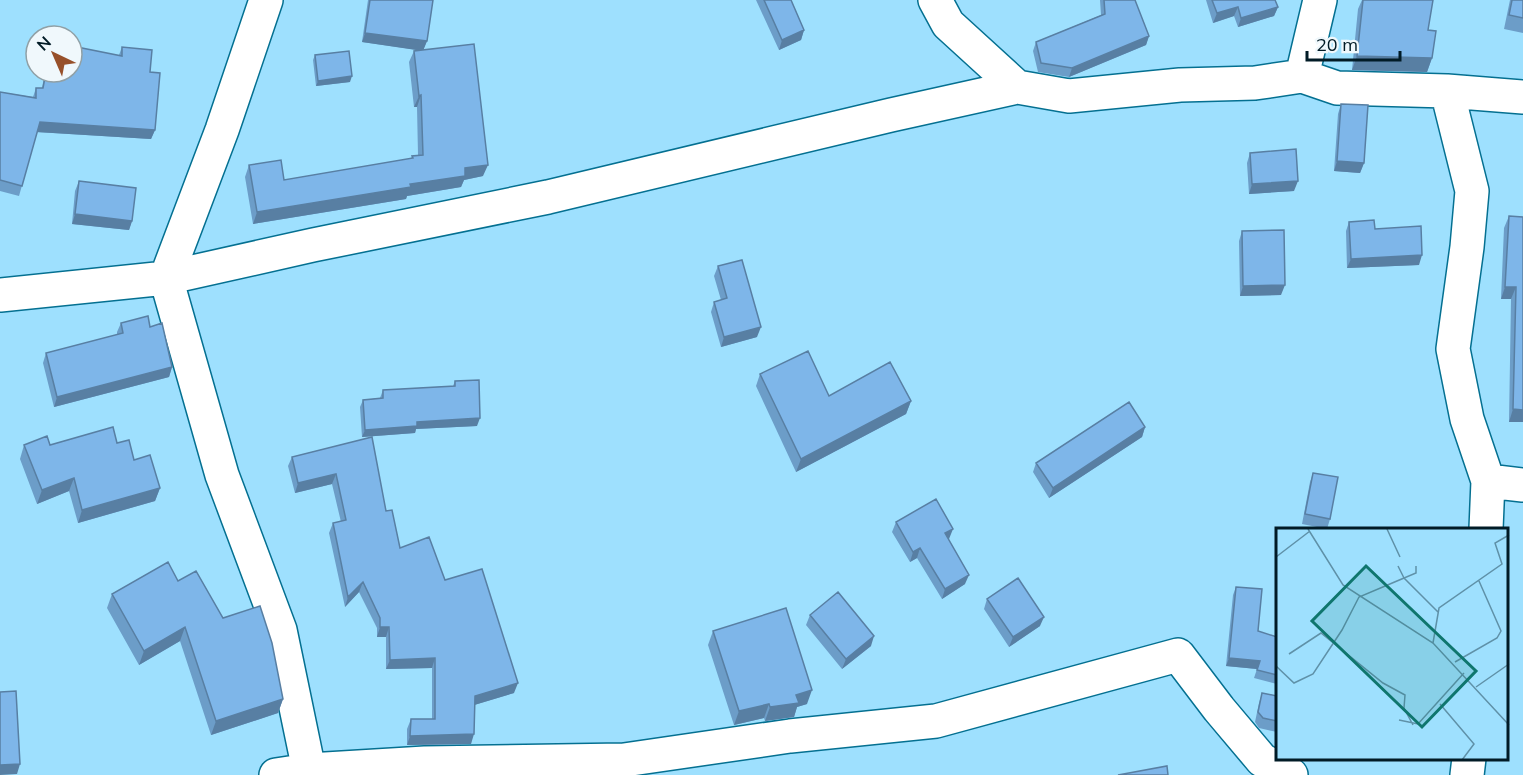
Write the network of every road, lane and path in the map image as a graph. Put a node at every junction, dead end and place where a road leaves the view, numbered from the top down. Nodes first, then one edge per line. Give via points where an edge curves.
1 (266, 0) edge
2 (935, 0) edge
3 (1320, 0) edge
4 (1302, 76) junction
5 (1017, 87) junction
6 (1448, 91) junction
7 (1523, 97) edge
8 (166, 278) junction
9 (0, 296) edge
10 (1488, 481) junction
11 (1523, 484) edge
12 (1486, 528) edge
13 (1469, 760) edge
14 (309, 772) edge
15 (276, 775) edge
16 (1291, 775) edge
17 (1467, 775) edge

1 - 8 street
2 - 5 street via 948,24
3 - 4 street
4 - 5 street via 1069,96
4 - 6 street via 1336,88
5 - 8 street via 548,197
6 - 7 street
6 - 10 street via 1472,191 1453,349 1467,419
8 - 9 street
8 - 14 street via 222,475 280,630
10 - 11 street
10 - 12 street
13 - 17 street
14 - 15 street
14 - 16 street via 425,763 624,760 790,736 936,721 1178,656 1262,760

